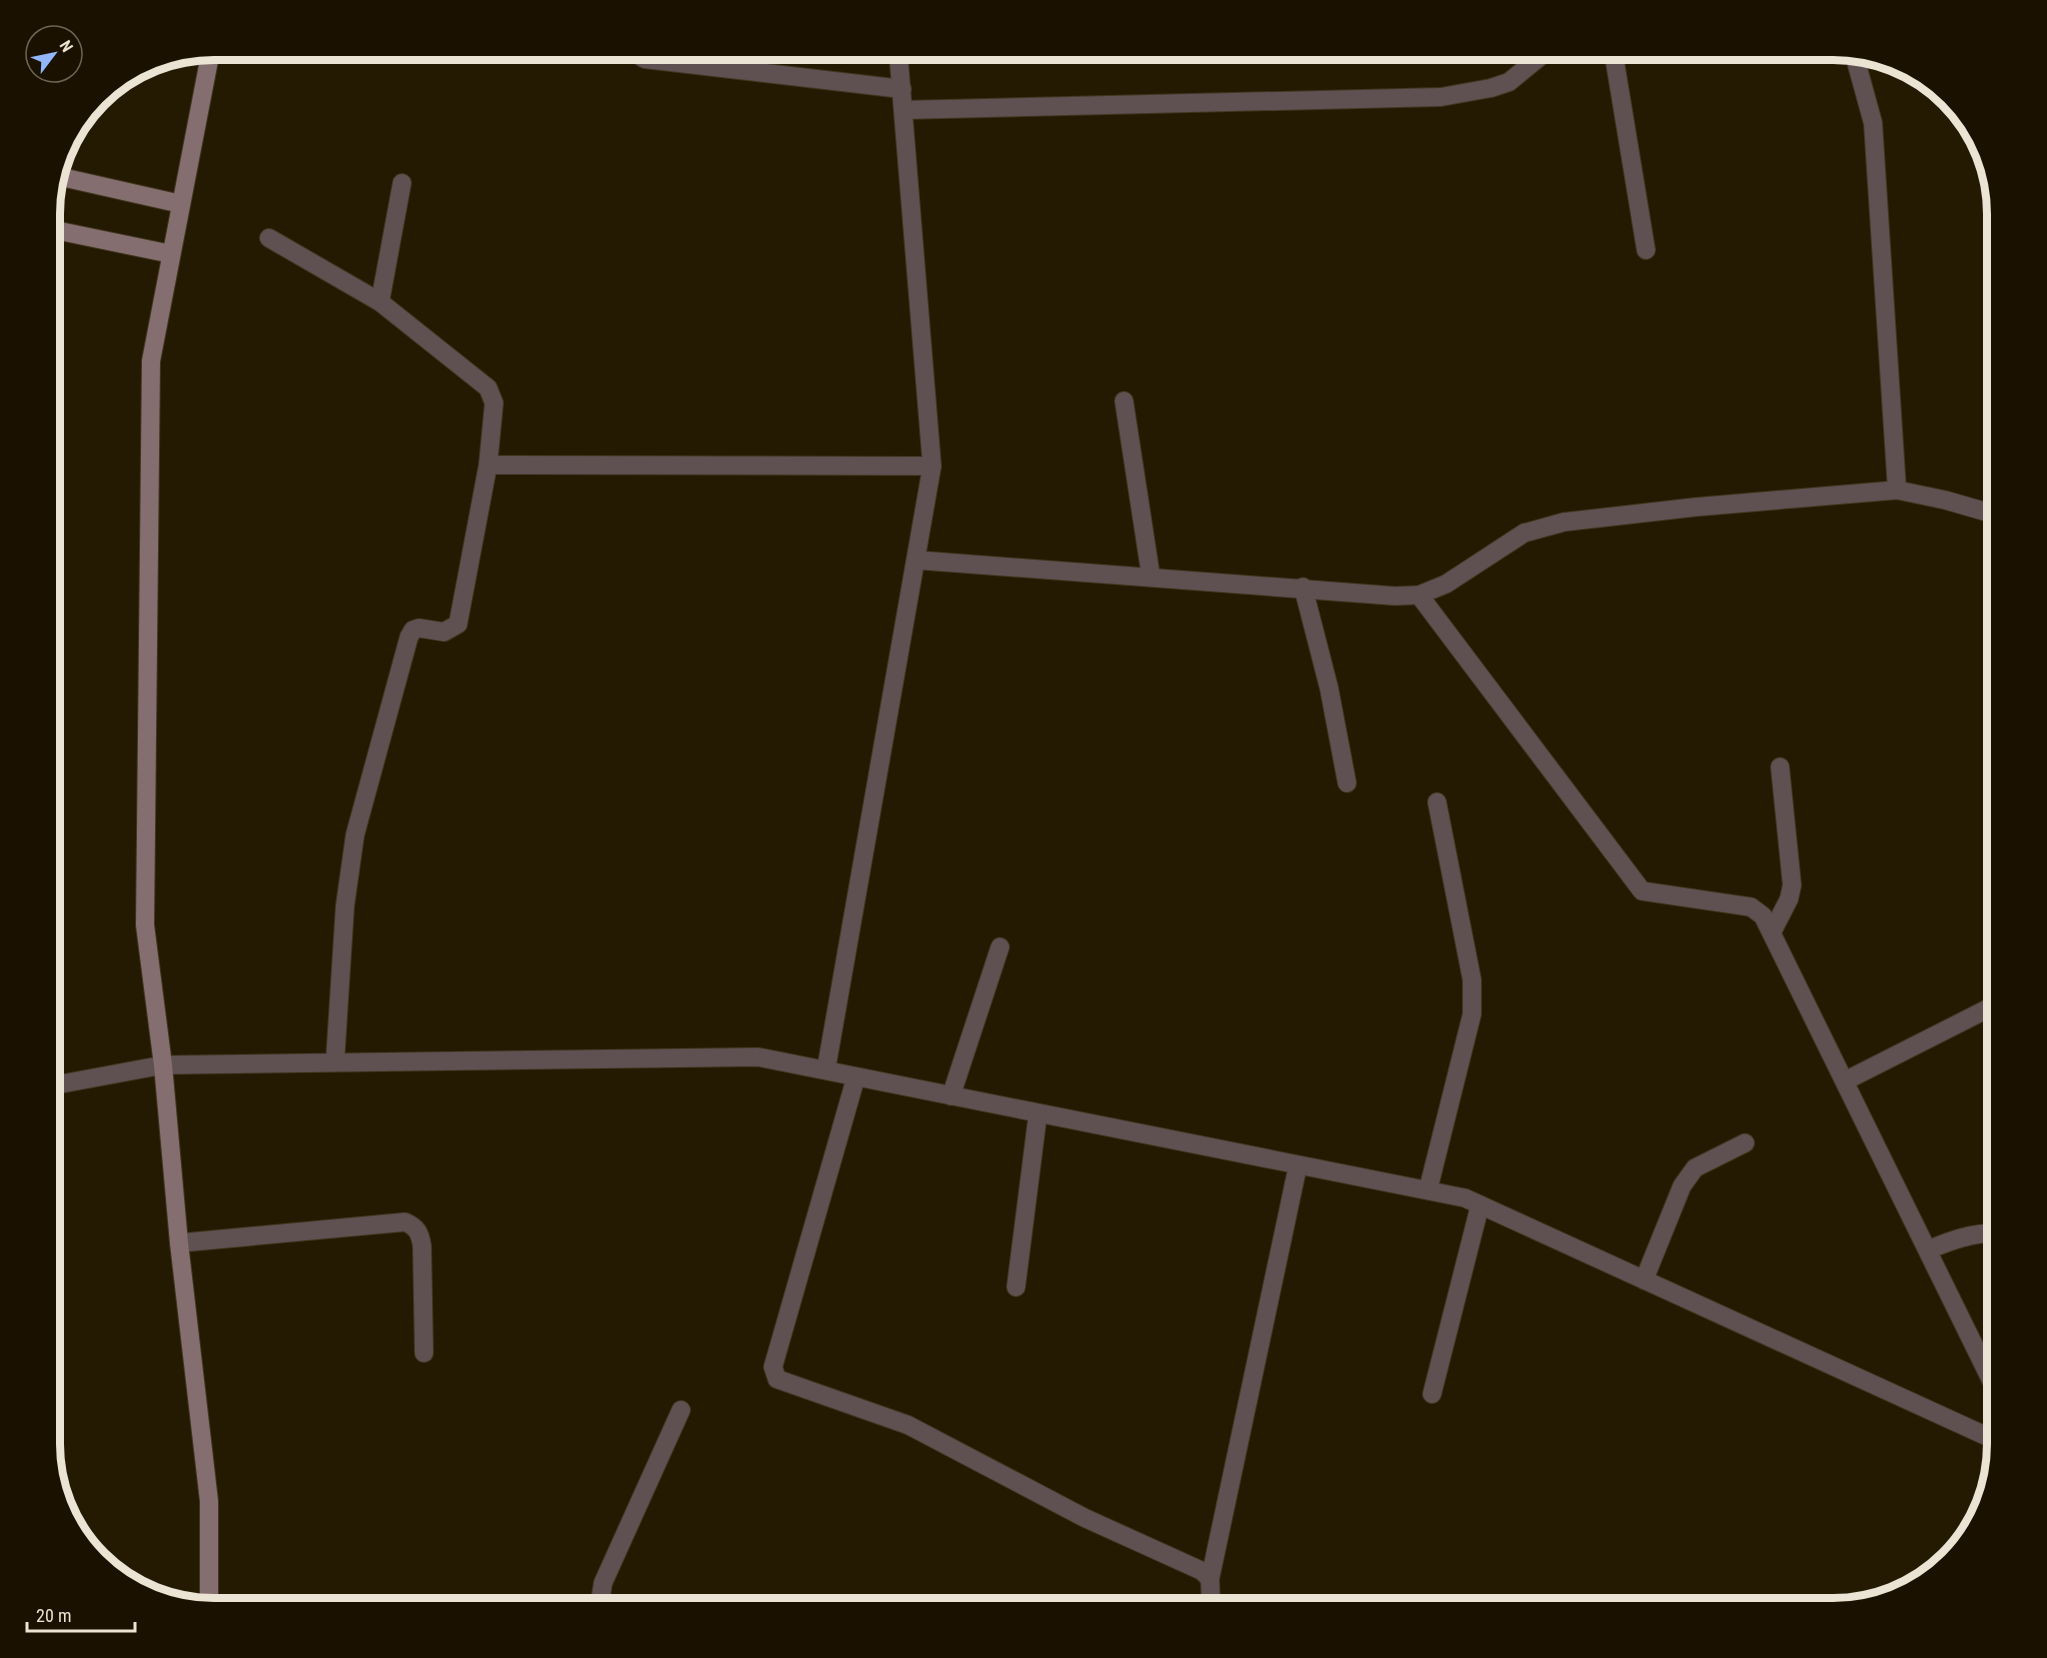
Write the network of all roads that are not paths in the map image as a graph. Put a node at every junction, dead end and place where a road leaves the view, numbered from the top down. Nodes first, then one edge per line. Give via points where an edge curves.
1 (209, 60) edge
2 (654, 60) edge
3 (899, 60) edge
4 (1536, 60) edge
5 (1615, 60) edge
6 (1856, 62) edge
7 (902, 89) junction
8 (903, 110) junction
9 (64, 178) edge
10 (402, 183) dead end
11 (181, 204) junction
12 (60, 231) edge
13 (269, 238) dead end
14 (1646, 250) dead end
15 (171, 254) junction
16 (380, 302) junction
17 (1124, 401) dead end
18 (488, 465) junction
19 (932, 466) junction
20 (1897, 490) junction
21 (1987, 512) edge
22 (916, 560) junction
23 (1151, 577) junction
24 (1303, 587) junction
25 (1419, 595) junction
26 (1780, 767) dead end
27 (1347, 783) dead end
28 (1437, 802) dead end
29 (1772, 932) junction
30 (1000, 947) dead end
31 (1987, 1010) edge
32 (335, 1062) junction
33 (163, 1065) junction
34 (826, 1071) junction
35 (856, 1077) junction
36 (1845, 1081) junction
37 (60, 1084) edge
38 (951, 1096) junction
39 (1038, 1113) junction
40 (1745, 1143) dead end
41 (1298, 1165) junction
42 (1428, 1190) junction
43 (1480, 1205) junction
44 (1987, 1233) edge
45 (179, 1243) junction
46 (1928, 1250) junction
47 (1644, 1280) junction
48 (1016, 1287) dead end
49 (424, 1353) dead end
50 (1987, 1372) edge
51 (1432, 1394) dead end
52 (681, 1410) dead end
53 (1987, 1437) edge
54 (1210, 1579) junction
55 (209, 1598) edge
56 (601, 1598) edge
57 (1211, 1598) edge

1 - 11 street
2 - 7 street
3 - 7 street
4 - 8 street via 1509,82 1441,97
5 - 14 street
6 - 20 street via 1873,123
7 - 8 street
8 - 19 street
9 - 11 street
10 - 16 street
11 - 15 street
12 - 15 street
13 - 16 street
15 - 33 street via 151,361 145,926
16 - 18 street via 488,388 494,403
17 - 23 street
18 - 19 street
18 - 32 street via 458,624 444,633 418,628 408,637 355,835 345,906
19 - 22 street
20 - 21 street
20 - 25 street via 1563,522 1524,533 1446,584
22 - 23 street
22 - 34 street
23 - 24 street
24 - 25 street
24 - 27 street via 1329,688
25 - 29 street via 1642,891 1751,907 1763,916
26 - 29 street via 1792,885
28 - 42 street via 1472,980 1472,1014
29 - 36 street
30 - 38 street
31 - 36 street
32 - 33 street
32 - 34 street via 758,1057
33 - 37 street
33 - 45 street
34 - 35 street
35 - 38 street
35 - 54 street via 774,1367 777,1379 930,1434 1085,1518 1202,1571
36 - 46 street
38 - 39 street
39 - 41 street
39 - 48 street
40 - 47 street via 1695,1168 1682,1186
41 - 42 street
41 - 54 street
42 - 43 street
43 - 47 street
43 - 51 street
44 - 46 street via 1956,1237
45 - 49 street via 405,1222 420,1233 422,1246
45 - 55 street via 209,1501
46 - 50 street
47 - 53 street
52 - 56 street via 607,1574
54 - 57 street

